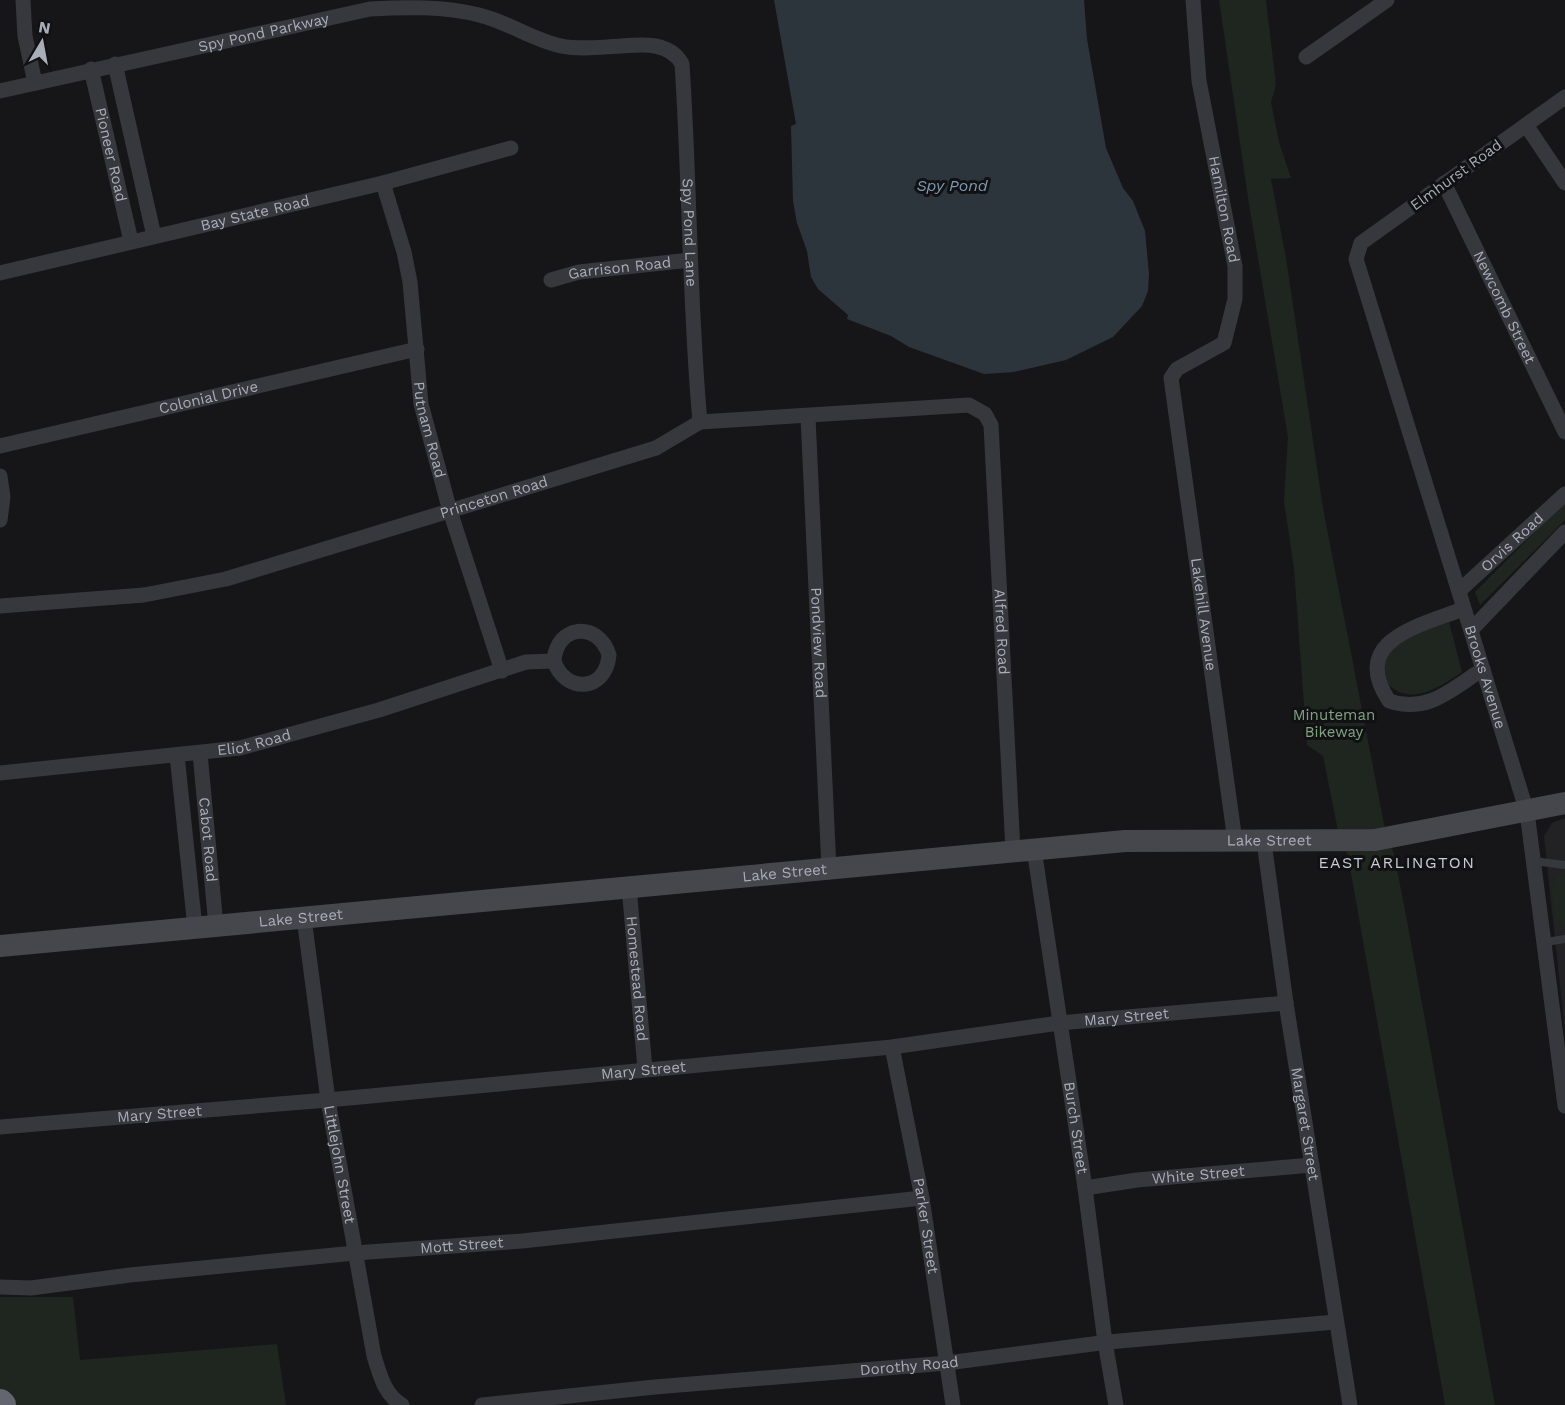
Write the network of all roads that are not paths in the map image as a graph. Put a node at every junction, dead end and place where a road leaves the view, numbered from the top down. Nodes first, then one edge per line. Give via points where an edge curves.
1 (23, 0) edge
2 (1193, 0) edge
3 (1379, 2) edge
4 (669, 50) joint
5 (1306, 57) dead end
6 (115, 64) junction
7 (91, 69) junction
8 (35, 83) junction
9 (0, 91) edge
10 (1565, 97) edge
11 (1526, 125) junction
12 (511, 148) dead end
13 (383, 183) junction
14 (1444, 183) junction
15 (1565, 183) edge
16 (154, 236) junction
17 (131, 241) junction
18 (1356, 259) joint
19 (690, 260) junction
20 (0, 273) edge
21 (551, 280) dead end
22 (417, 349) junction
23 (1171, 388) joint
24 (985, 414) joint
25 (808, 417) junction
26 (700, 422) junction
27 (1565, 432) edge
28 (0, 446) edge
29 (0, 476) edge
30 (1565, 494) edge
31 (450, 511) junction
32 (0, 520) edge
33 (1565, 532) edge
34 (1459, 591) junction
35 (0, 606) edge
36 (1463, 609) junction
37 (1472, 629) junction
38 (554, 661) dead end
39 (1483, 669) junction
40 (502, 671) junction
41 (200, 753) junction
42 (177, 755) junction
43 (0, 773) edge
44 (1565, 803) edge
45 (1527, 812) junction
46 (1234, 841) junction
47 (1264, 842) junction
48 (1024, 850) junction
49 (1533, 861) junction
50 (1565, 865) edge
51 (829, 869) junction
52 (629, 887) junction
53 (304, 918) junction
54 (206, 927) junction
55 (1565, 939) edge
56 (1545, 942) junction
57 (0, 946) edge
58 (1286, 1003) junction
59 (1059, 1023) junction
60 (892, 1047) junction
61 (645, 1069) junction
62 (1564, 1079) edge
63 (328, 1100) junction
64 (1565, 1106) edge
65 (0, 1127) edge
66 (1312, 1166) junction
67 (1085, 1188) junction
68 (922, 1198) junction
69 (355, 1253) junction
70 (0, 1287) edge
71 (1335, 1322) junction
72 (1105, 1342) junction
73 (947, 1363) junction
74 (401, 1405) edge
75 (482, 1405) edge
76 (953, 1405) edge
77 (1116, 1405) edge
78 (1350, 1405) edge

1 - 8 street via 25,36
2 - 23 street, Hamilton Road via 1199,81 1235,266 1235,299 1224,343 1173,373
3 - 5 street
4 - 6 street, Spy Pond Parkway via 654,45 560,46 479,14 417,6 340,14
4 - 19 street, Spy Pond Lane via 682,64 690,185
6 - 7 street, Spy Pond Parkway
6 - 16 street, Pioneer Road
7 - 8 street, Spy Pond Parkway
7 - 17 street, Pioneer Road
8 - 9 street, Spy Pond Parkway
10 - 11 street, Elmhurst Road
11 - 14 street, Elmhurst Road
11 - 15 street
12 - 13 street, Bay State Road
13 - 16 street, Bay State Road
13 - 22 street, Putnam Road via 404,252
14 - 18 street, Elmhurst Road via 1361,243
14 - 27 street, Newcomb Street
16 - 17 street, Bay State Road
17 - 20 street, Bay State Road
18 - 34 street, Brooks Avenue
19 - 21 street, Garrison Road via 579,272
19 - 26 street, Spy Pond Lane
22 - 28 street, Colonial Drive
22 - 31 street, Putnam Road via 421,404
23 - 46 street, Lakehill Avenue
24 - 25 street, Princeton Road via 969,405 955,404
24 - 48 street, Alfred Road via 991,425 995,466
25 - 26 street, Princeton Road
25 - 51 street, Pondview Road
26 - 31 street, Princeton Road via 656,448
29 - 32 street
30 - 34 street, Orvis Road
31 - 35 street, Princeton Road via 184,589
31 - 40 street, Putnam Road
33 - 37 street, Orvis Road
34 - 36 street, Brooks Avenue
36 - 37 street, Brooks Avenue
36 - 39 street via 1388,641 1379,655 1376,672 1389,700 1410,706 1441,697
37 - 39 street, Brooks Avenue
38 - 40 street, Eliot Road via 526,662
39 - 45 street, Brooks Avenue
40 - 41 street, Eliot Road via 279,738
41 - 42 street, Eliot Road
41 - 54 street, Cabot Road
42 - 43 street, Eliot Road
42 - 54 street, Cabot Road
44 - 45 main road, Lake Street
45 - 47 main road, Lake Street via 1392,839
45 - 49 street, Brooks Avenue
46 - 47 main road, Lake Street
46 - 48 main road, Lake Street via 1125,841
47 - 58 street, Margaret Street
48 - 51 main road, Lake Street
48 - 59 street, Burch Street
49 - 50 lane
49 - 56 street, Brooks Avenue
51 - 52 main road, Lake Street
52 - 53 main road, Lake Street
52 - 61 street, Homestead Road
53 - 54 main road, Lake Street
53 - 63 street, Littlejohn Street
54 - 57 main road, Lake Street
55 - 56 lane
56 - 62 street, Brooks Avenue
58 - 59 street, Mary Street
58 - 66 street, Margaret Street
59 - 60 street, Mary Street
59 - 67 street, Burch Street
60 - 61 street, Mary Street
60 - 68 street, Parker Street
61 - 63 street, Mary Street
62 - 64 street, Brooks Avenue
63 - 65 street, Mary Street
63 - 69 street, Littlejohn Street
66 - 67 street, White Street
66 - 71 street, Margaret Street
67 - 72 street, Burch Street
68 - 69 street, Mott Street via 522,1241
68 - 73 street, Parker Street
69 - 70 street, Mott Street via 31,1288
69 - 74 street, Littlejohn Street via 382,1381
71 - 72 street, Dorothy Road
71 - 78 street, Margaret Street
72 - 73 street, Dorothy Road
72 - 77 street, Burch Street
73 - 75 street, Dorothy Road
73 - 76 street, Parker Street

